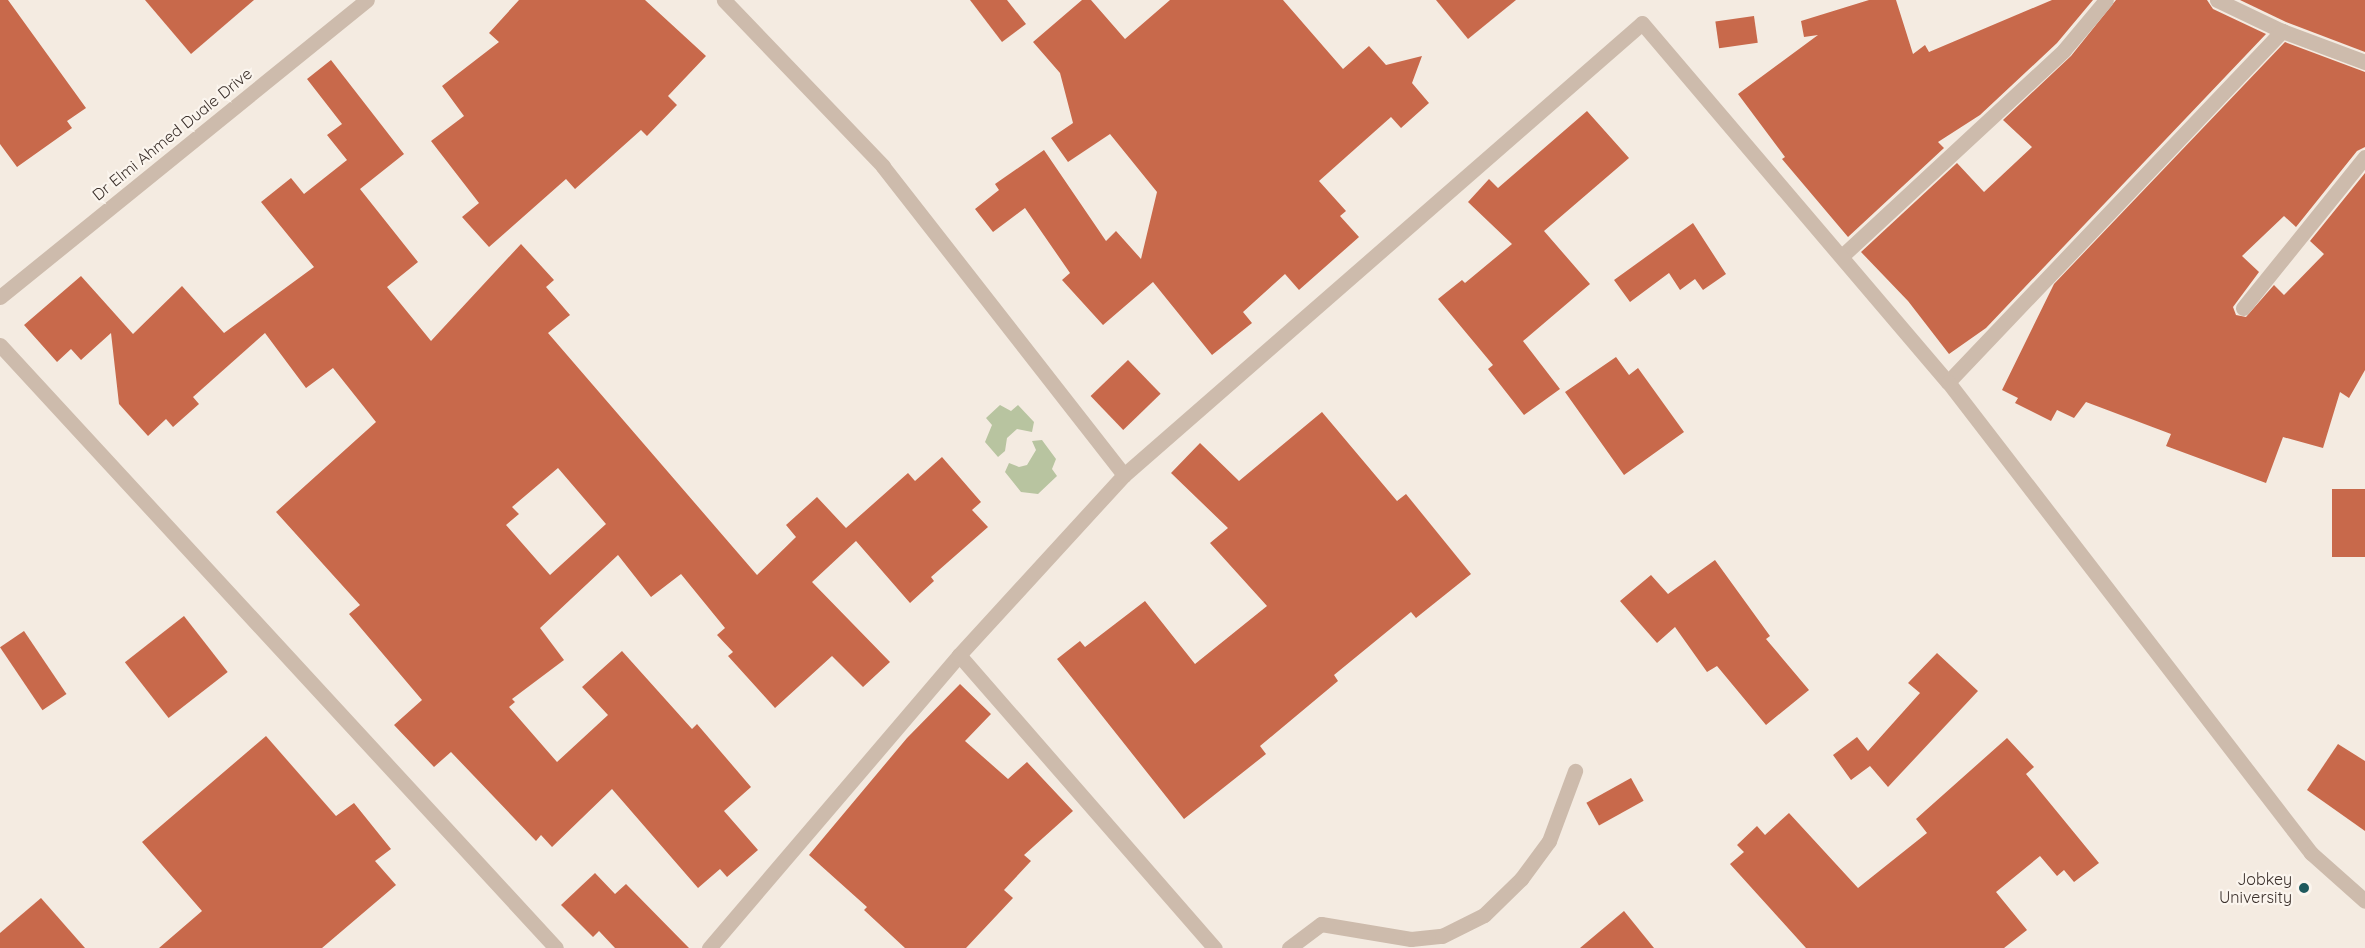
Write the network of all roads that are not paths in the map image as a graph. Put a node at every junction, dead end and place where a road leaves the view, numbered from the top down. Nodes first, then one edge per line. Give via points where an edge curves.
1 (367, 0) edge
2 (724, 0) edge
3 (2106, 0) edge
4 (2217, 0) edge
5 (2282, 31) junction
6 (2365, 62) edge
7 (2365, 157) edge
8 (1843, 255) junction
9 (0, 297) edge
10 (2243, 308) dead end
11 (0, 345) edge
12 (1948, 382) junction
13 (1124, 475) junction
14 (959, 656) junction
15 (1575, 771) dead end
16 (2365, 900) edge
17 (556, 948) edge
18 (709, 948) edge
19 (1215, 948) edge
20 (1289, 948) edge

1 - 9 street, Dr Elmi Ahmed Duale Drive
2 - 13 street via 883,166
3 - 8 street via 2064,50
4 - 5 street
5 - 6 street
5 - 12 street
7 - 10 street
8 - 12 street
8 - 13 street via 1642,23
11 - 17 street
12 - 16 street via 2311,853
13 - 14 street
14 - 18 street
14 - 19 street
15 - 20 street via 1549,842 1521,879 1484,915 1443,936 1411,939 1321,924

